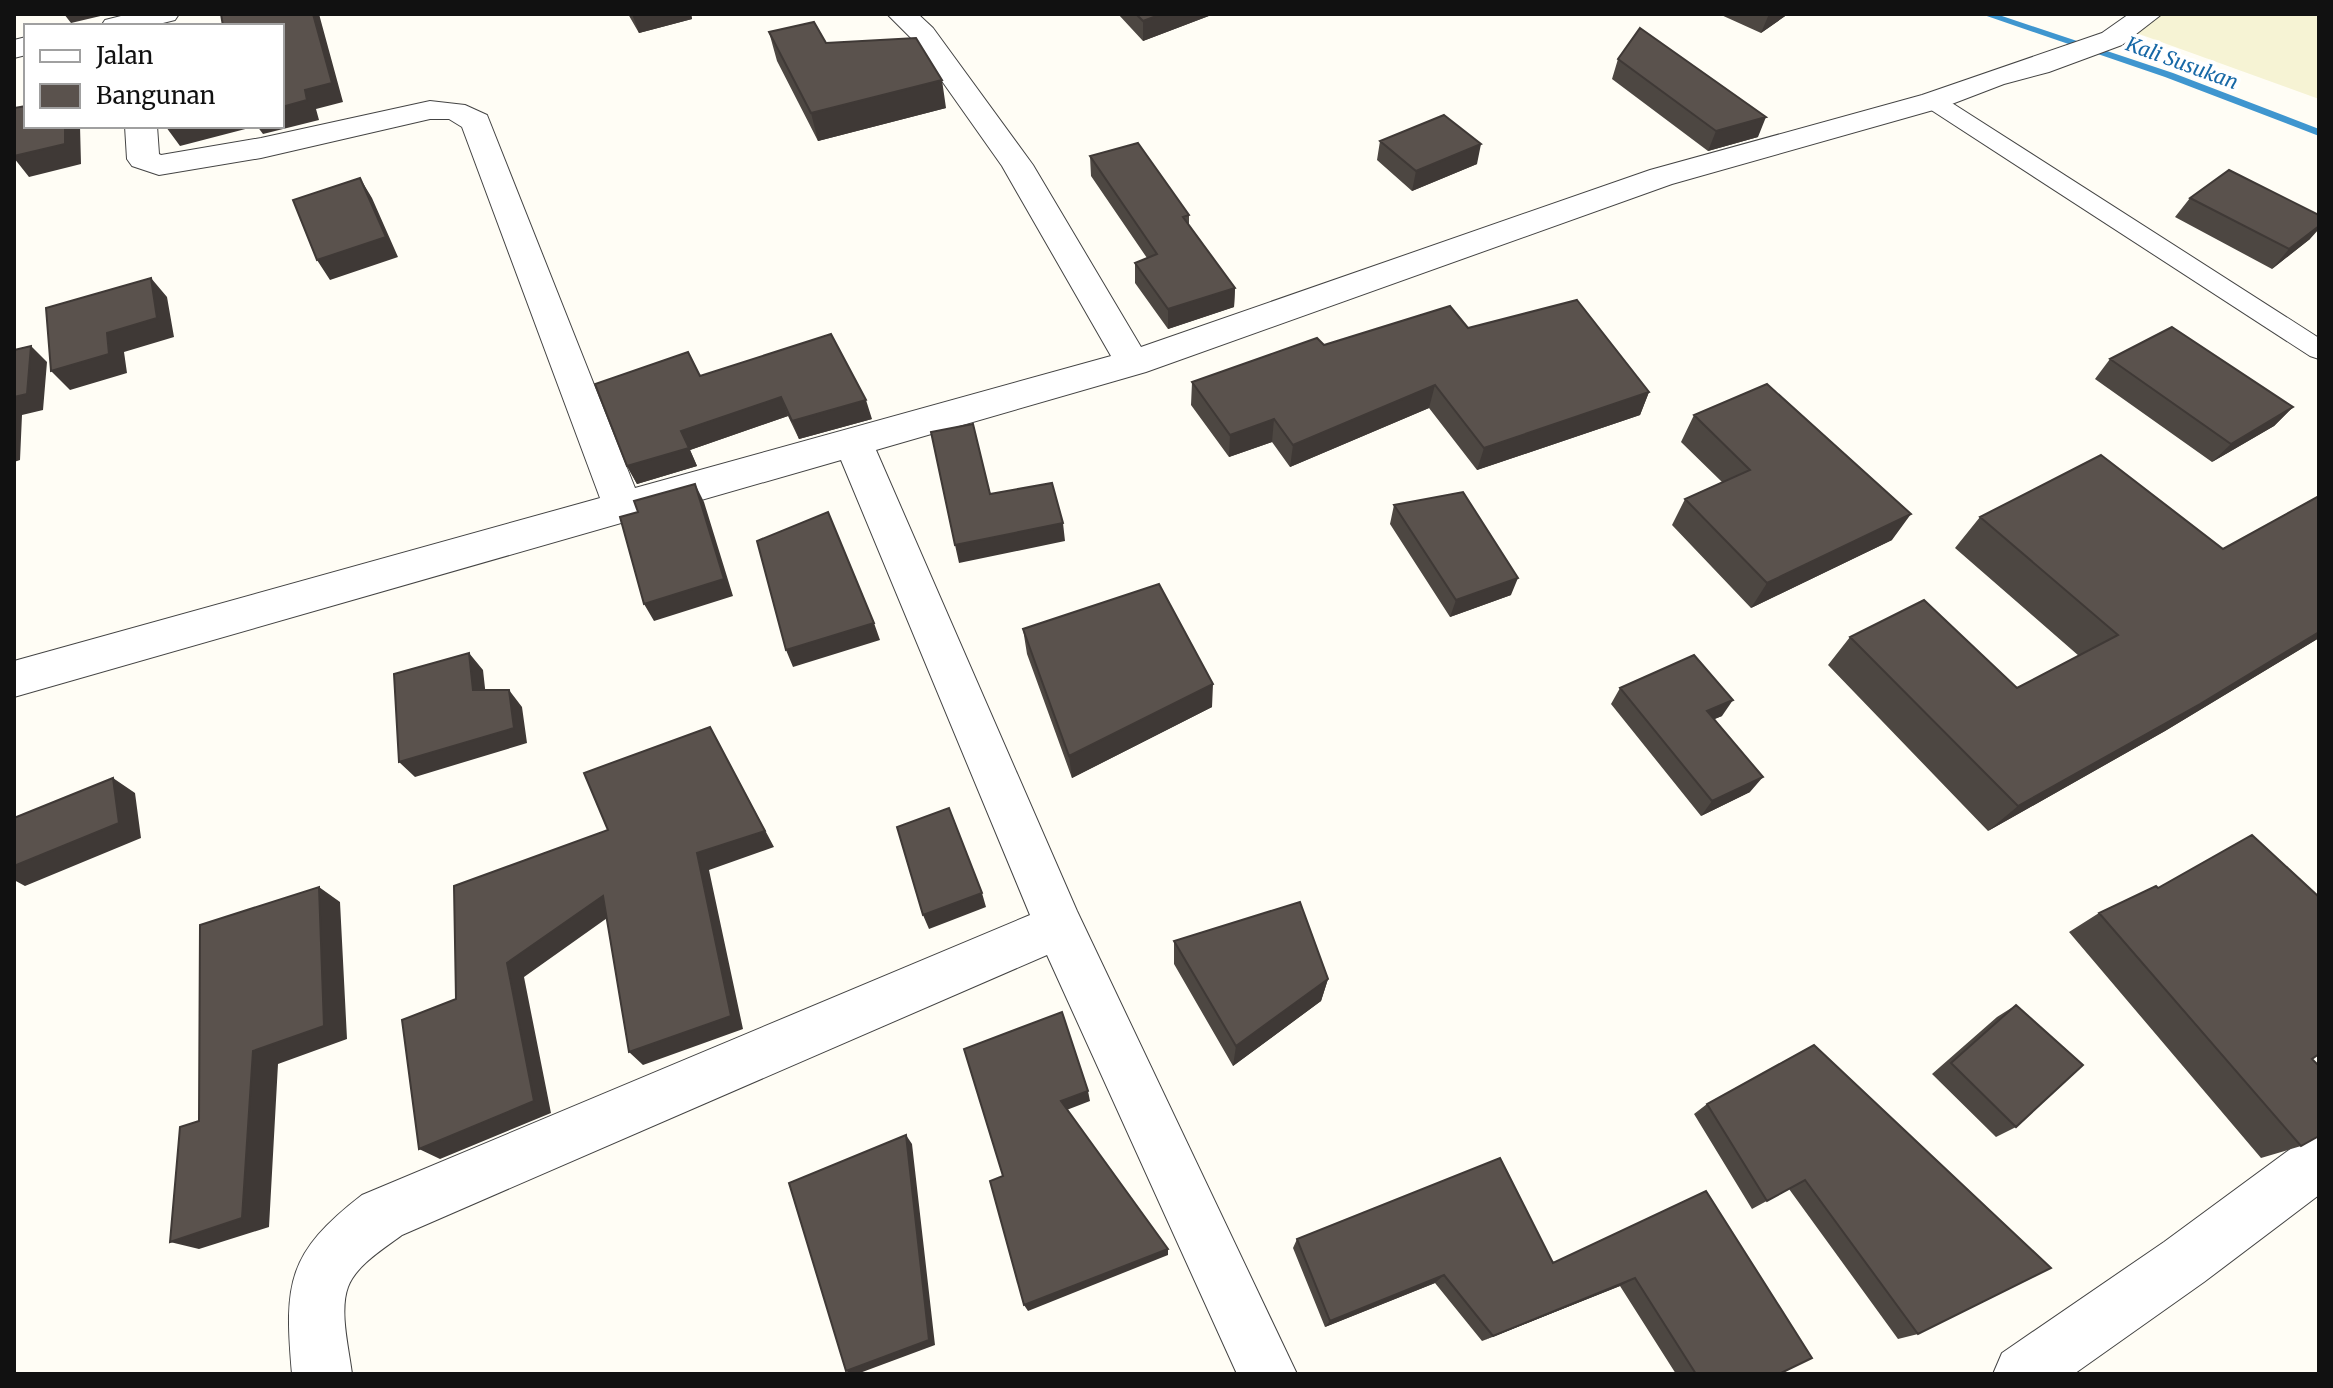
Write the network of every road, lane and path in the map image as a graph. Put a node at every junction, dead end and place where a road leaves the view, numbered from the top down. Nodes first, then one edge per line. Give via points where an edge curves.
1 (901, 14) edge
2 (2148, 14) edge
3 (1933, 101) junction
4 (141, 128) edge
5 (2319, 350) edge
6 (1133, 363) junction
7 (854, 444) junction
8 (623, 508) junction
9 (14, 679) edge
10 (1059, 926) junction
11 (2319, 1161) edge
12 (322, 1374) edge
13 (1267, 1374) edge
14 (2023, 1374) edge

1 - 6 street via 923,34 1017,165
2 - 3 street via 2112,39
3 - 5 lane
3 - 6 street via 1661,177
4 - 8 street via 143,159 159,165 430,110 447,108 476,122
6 - 7 street
7 - 8 street
7 - 10 street
8 - 9 street
10 - 12 street via 382,1215 346,1242 326,1266 315,1301
10 - 13 street
11 - 14 street

